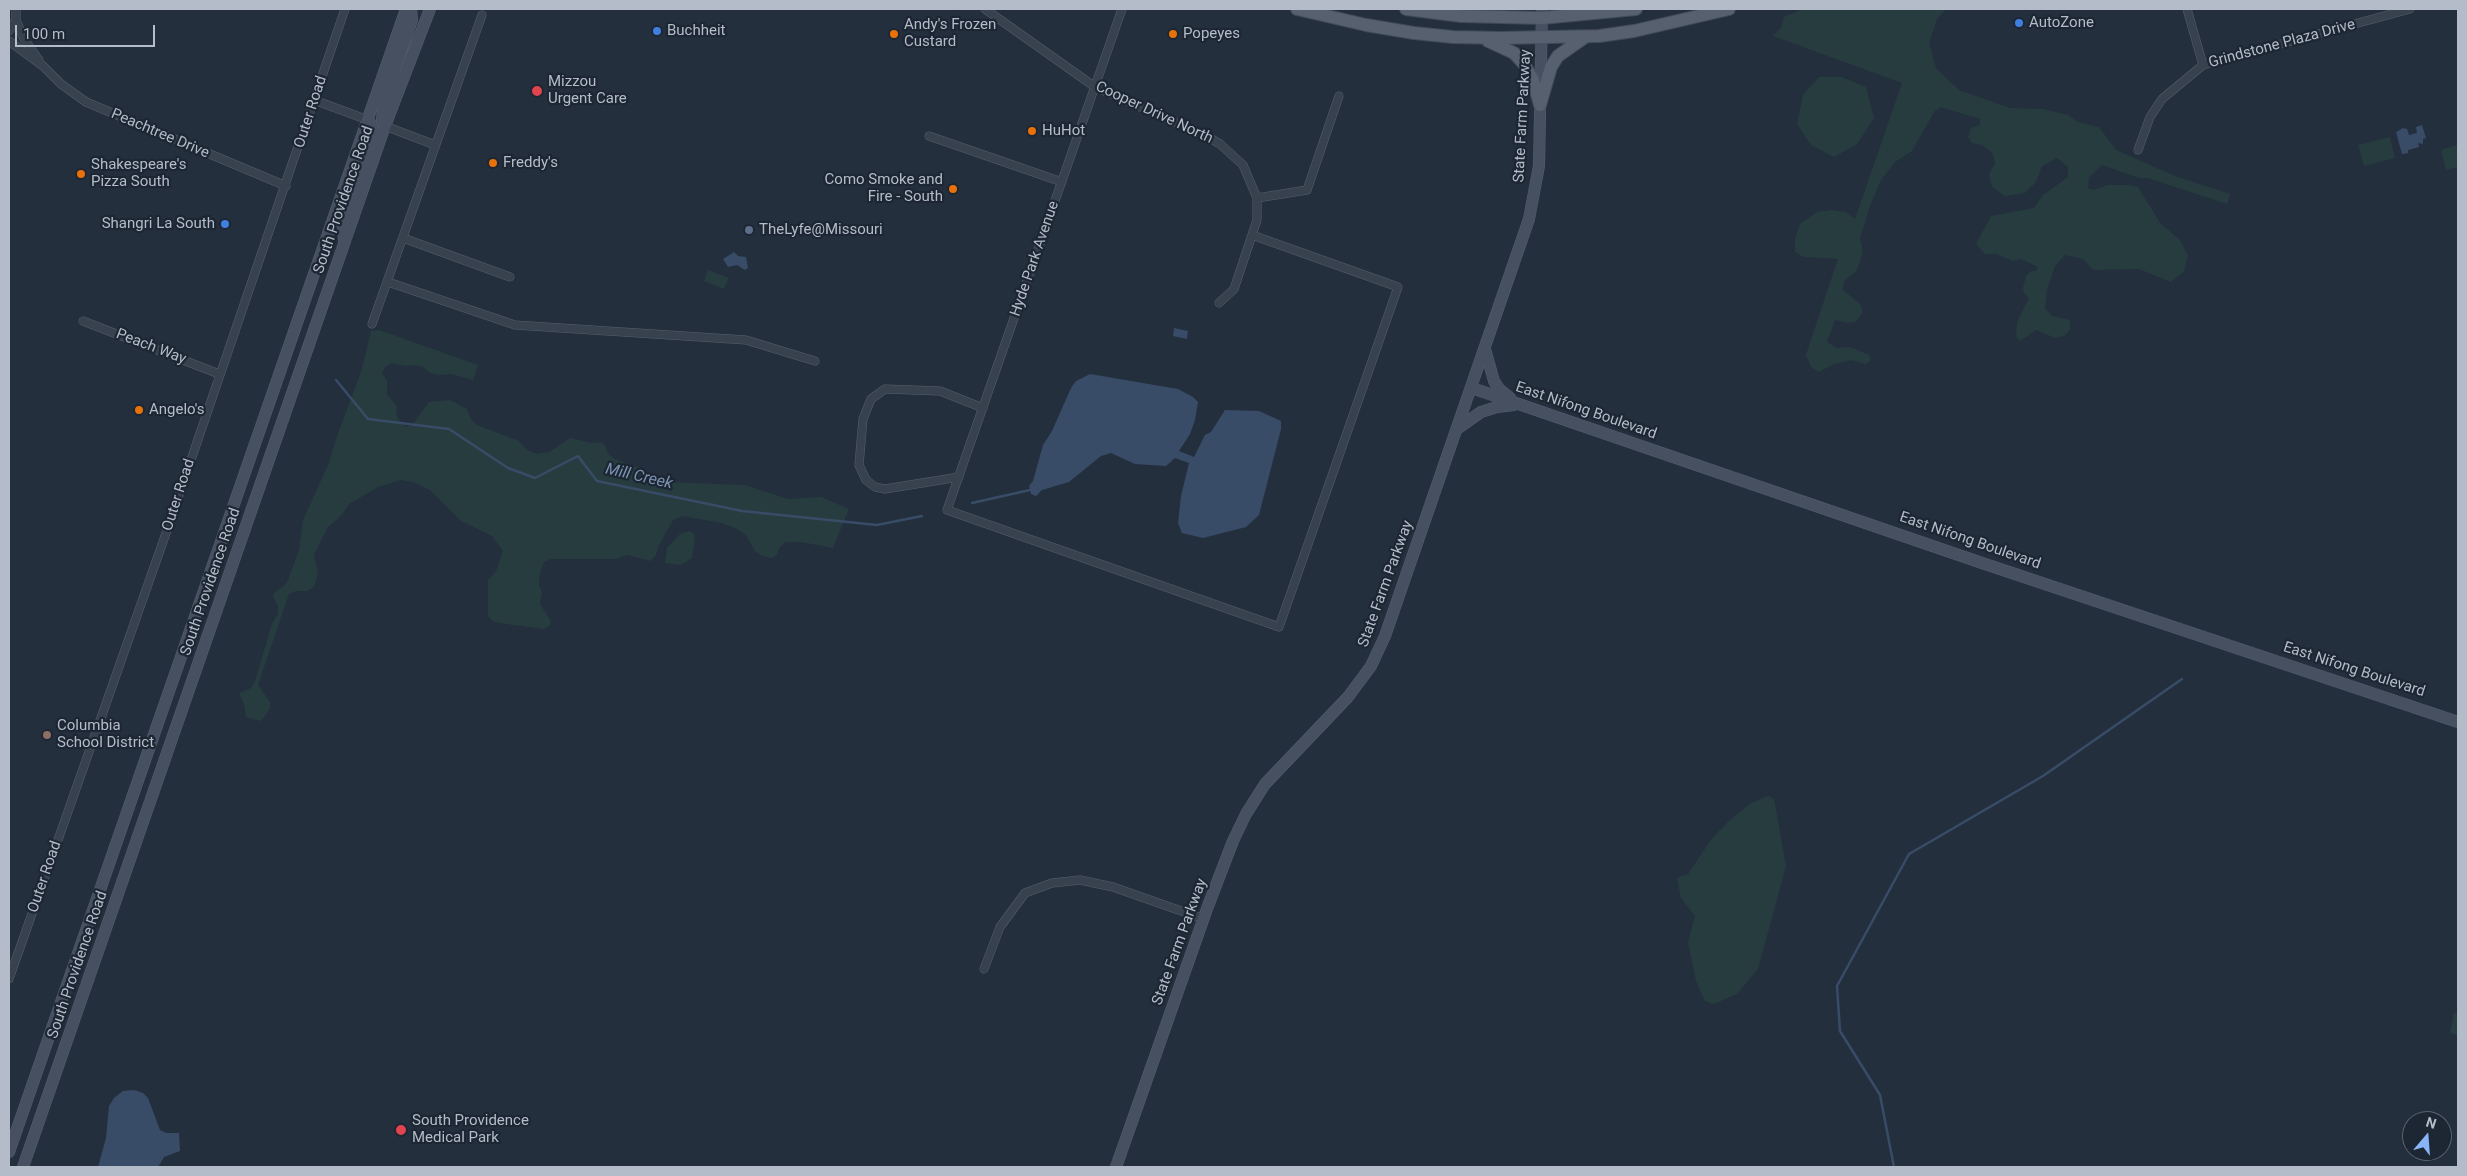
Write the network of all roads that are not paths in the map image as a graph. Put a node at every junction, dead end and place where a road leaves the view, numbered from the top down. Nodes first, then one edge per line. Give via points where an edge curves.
1 (16, 9) edge
2 (345, 9) edge
3 (406, 9) edge
4 (411, 9) edge
5 (430, 9) edge
6 (985, 9) edge
7 (1122, 9) edge
8 (1297, 9) edge
9 (1406, 9) edge
10 (1511, 9) edge
11 (1601, 9) edge
12 (1636, 9) edge
13 (1729, 9) edge
14 (2187, 9) edge
15 (2410, 9) edge
16 (1616, 12) junction
17 (1542, 14) edge
18 (482, 15) dead end
19 (1497, 17) junction
20 (16, 20) junction
21 (9, 31) edge
22 (1585, 37) junction
23 (1482, 38) junction
24 (1542, 38) junction
25 (9, 41) edge
26 (2203, 65) junction
27 (43, 66) junction
28 (1095, 87) junction
29 (1339, 96) dead end
30 (314, 100) junction
31 (1540, 105) junction
32 (368, 120) junction
33 (385, 126) junction
34 (929, 136) dead end
35 (435, 145) junction
36 (2138, 150) dead end
37 (1062, 182) junction
38 (286, 186) junction
39 (1257, 198) junction
40 (1252, 235) junction
41 (403, 238) junction
42 (344, 244) junction
43 (510, 277) dead end
44 (388, 282) junction
45 (1219, 303) dead end
46 (83, 321) dead end
47 (372, 324) dead end
48 (1485, 349) junction
49 (815, 361) dead end
50 (219, 374) junction
51 (1472, 388) junction
52 (1520, 405) junction
53 (983, 408) junction
54 (1457, 429) junction
55 (959, 477) junction
56 (2458, 722) edge
57 (1204, 919) junction
58 (984, 969) dead end
59 (9, 979) edge
60 (9, 1152) edge
61 (23, 1167) edge
62 (1116, 1167) edge

1 - 20 street
2 - 30 street, Outer Road
3 - 32 main road, South Providence Road
4 - 33 main road via 412,20 384,100 382,120
5 - 33 main road, South Providence Road
6 - 28 street, Cooper Drive North
7 - 28 street, Hyde Park Avenue
8 - 23 main road via 1414,33
9 - 19 main road
10 - 19 main road
11 - 16 main road
12 - 16 main road
13 - 22 main road via 1634,31
14 - 26 street
15 - 26 street, Grindstone Plaza Drive
16 - 17 main road
17 - 19 main road
17 - 24 main road, State Farm Parkway
18 - 35 street
20 - 21 street
20 - 27 street, Peachtree Drive via 24,39
22 - 24 main road
22 - 31 main road via 1558,56 1551,67
23 - 24 main road
23 - 31 main road via 1514,54 1524,64 1533,80
24 - 31 main road, State Farm Parkway
25 - 27 street, Peachtree Drive
26 - 36 street, Grindstone Plaza Drive via 2162,99 2150,117
27 - 38 street, Peachtree Drive via 86,102
28 - 37 street, Hyde Park Avenue
28 - 39 street, Cooper Drive North via 1220,144 1243,165
29 - 39 street via 1307,190
30 - 32 street
30 - 38 street, Outer Road
31 - 48 main road, State Farm Parkway via 1539,166 1529,219
32 - 42 main road via 374,132 342,225
32 - 60 main road, South Providence Road
33 - 35 street
33 - 42 main road, South Providence Road
34 - 37 street
35 - 41 street
37 - 53 street, Hyde Park Avenue
38 - 50 street, Outer Road
39 - 40 street via 1257,220
40 - 45 street via 1234,289
40 - 55 street, Hyde Park Avenue via 1398,287 1279,627 947,510
41 - 43 street
41 - 44 street
42 - 61 main road, South Providence Road
44 - 47 street
44 - 49 street via 515,325 746,340
46 - 50 street, Peach Way
48 - 51 main road, State Farm Parkway
48 - 52 main road via 1491,374 1499,389
50 - 59 street, Outer Road
51 - 52 main road, East Nifong Boulevard
51 - 54 main road, State Farm Parkway
52 - 54 main road via 1497,406
52 - 56 main road, East Nifong Boulevard
53 - 55 street, Hyde Park Avenue
53 - 55 street via 940,391 885,389 871,399 863,419 859,465 866,480 875,487 885,489
54 - 57 main road, State Farm Parkway via 1385,636 1371,666 1348,697 1265,784 1233,842
57 - 58 street via 1113,887 1080,880 1052,883 1026,893 1000,927
57 - 62 main road, State Farm Parkway

